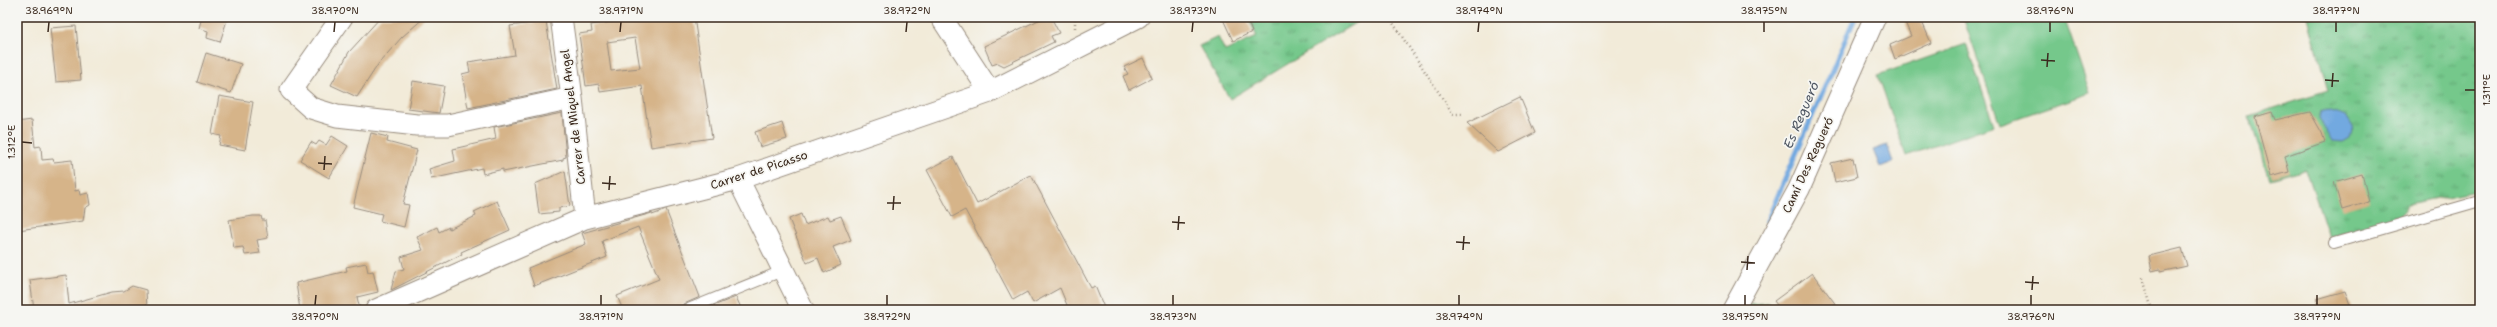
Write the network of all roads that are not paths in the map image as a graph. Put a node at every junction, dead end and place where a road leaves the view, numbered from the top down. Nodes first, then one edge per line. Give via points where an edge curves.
1 (342, 17) edge
2 (561, 17) edge
3 (941, 17) edge
4 (1138, 17) edge
5 (1875, 17) edge
6 (990, 92) junction
7 (572, 98) junction
8 (738, 179) junction
9 (2480, 201) edge
10 (585, 218) junction
11 (2334, 243) dead end
12 (782, 271) junction
13 (376, 310) edge
14 (686, 310) edge
15 (803, 310) edge
16 (1733, 310) edge

1 - 7 street via 291,90 311,108 337,116 418,125 448,125
2 - 7 street, Carrer de Miquel Angel
3 - 6 street
4 - 6 street, Carrer de Picasso
5 - 16 street, Camí Des Regueró via 1799,189
6 - 8 street, Carrer de Picasso
7 - 10 street, Carrer de Miquel Angel
8 - 10 street, Carrer de Picasso
8 - 12 street
9 - 11 lane
10 - 13 street, Carrer de Picasso
12 - 14 lane
12 - 15 street

